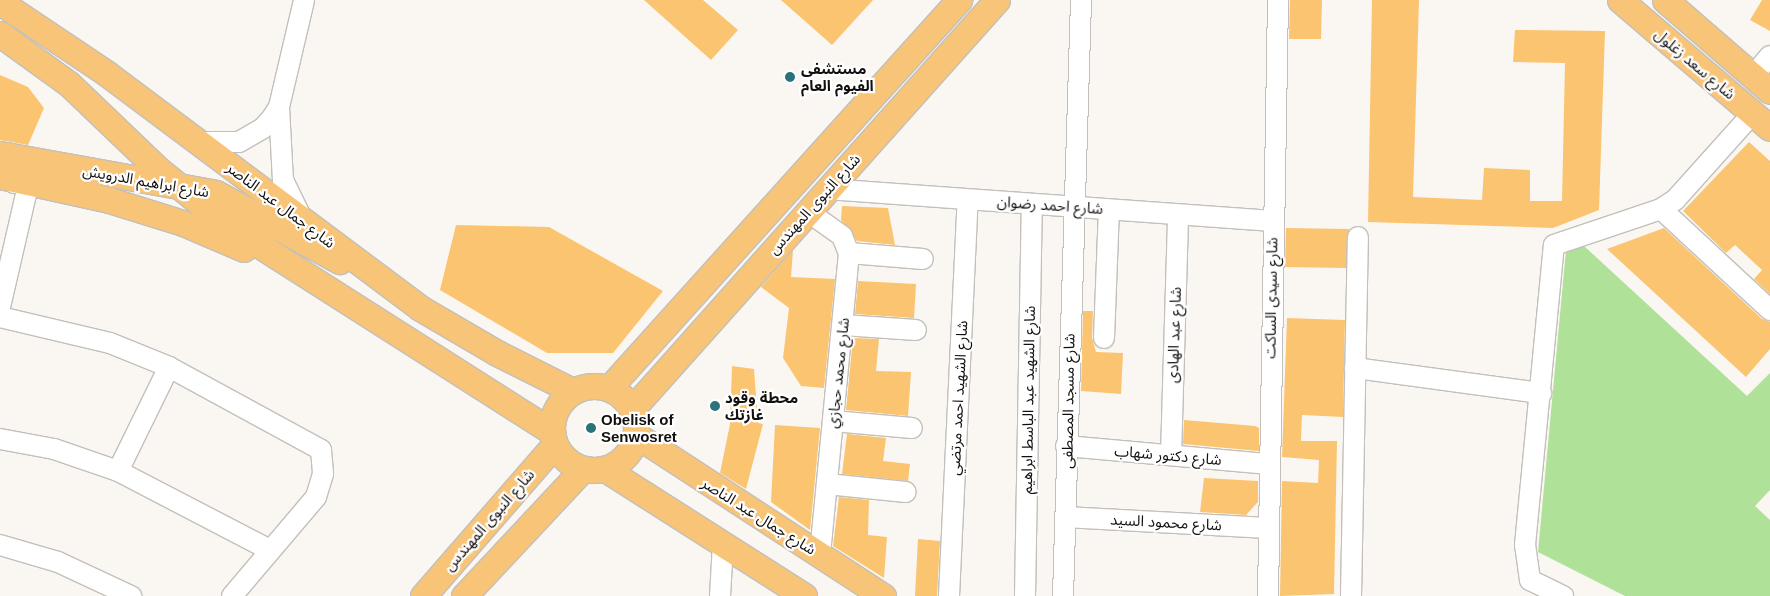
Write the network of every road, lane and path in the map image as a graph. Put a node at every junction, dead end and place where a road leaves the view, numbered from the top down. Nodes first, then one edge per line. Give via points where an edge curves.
1 (304, 0) edge
2 (959, 0) edge
3 (997, 0) edge
4 (1081, 0) edge
5 (1278, 0) edge
6 (1620, 0) edge
7 (1665, 0) edge
8 (0, 2) edge
9 (0, 34) edge
10 (1770, 56) edge
11 (1761, 84) edge
12 (279, 107) junction
13 (859, 111) junction
14 (1762, 121) edge
15 (877, 132) junction
16 (198, 142) junction
17 (0, 154) edge
18 (0, 176) edge
19 (28, 181) junction
20 (174, 184) junction
21 (0, 185) edge
22 (827, 190) junction
23 (968, 200) junction
24 (1032, 204) junction
25 (1073, 207) junction
26 (1661, 209) junction
27 (1109, 210) junction
28 (807, 211) junction
29 (1178, 215) junction
30 (1273, 221) junction
31 (305, 222) junction
32 (1358, 237) dead end
33 (849, 253) junction
34 (923, 259) dead end
35 (365, 270) junction
36 (311, 278) junction
37 (0, 307) edge
38 (420, 308) junction
39 (1770, 310) edge
40 (0, 316) edge
41 (843, 325) junction
42 (916, 330) dead end
43 (403, 336) junction
44 (1104, 338) dead end
45 (169, 367) junction
46 (1355, 368) junction
47 (609, 388) junction
48 (573, 390) junction
49 (1541, 392) junction
50 (632, 409) junction
51 (834, 421) junction
52 (912, 428) dead end
53 (636, 435) junction
54 (553, 438) junction
55 (0, 439) edge
56 (1066, 446) junction
57 (1171, 455) junction
58 (1269, 464) junction
59 (594, 469) junction
60 (118, 470) junction
61 (827, 484) junction
62 (906, 492) dead end
63 (1065, 517) junction
64 (1268, 528) junction
65 (723, 544) junction
66 (0, 545) edge
67 (270, 550) junction
68 (820, 555) junction
69 (1527, 588) edge
70 (131, 596) edge
71 (232, 596) edge
72 (423, 596) edge
73 (464, 596) edge
74 (720, 596) edge
75 (804, 596) edge
76 (883, 596) edge
77 (949, 596) edge
78 (1025, 596) edge
79 (1063, 596) edge
80 (1268, 596) edge
81 (1351, 596) edge
82 (1563, 596) edge

1 - 12 street
2 - 13 main road, شارع النبوى المهندس
3 - 15 main road, شارع النبوى المهندس
4 - 25 street, شارع مسجد المصطفى
5 - 30 street, شارع سيدى الساكت
6 - 14 main road, شارع سعد زغلول
7 - 11 main road, شارع سعد زغلول
8 - 16 main road, شارع جمال عبد الناصر
9 - 20 main road via 69,84
10 - 11 street
12 - 16 street via 263,128 246,139 226,145
12 - 31 street via 283,180
13 - 15 main road
13 - 47 main road, شارع النبوى المهندس
14 - 26 street via 1676,200
15 - 22 main road, شارع النبوى المهندس
16 - 31 main road, شارع جمال عبد الناصر
17 - 20 main road, شارع ابراهيم الدرويش via 126,179
18 - 19 main road, شارع ابراهيم الدرويش
19 - 21 street, شارع ابراهيم الدرويش
19 - 36 main road, شارع ابراهيم الدرويش via 183,223
19 - 37 street
20 - 35 main road, شارع ابراهيم الدرويش via 230,198 312,250
20 - 36 main road via 226,224
22 - 23 street, شارع احمد رضوان
22 - 28 main road, شارع النبوى المهندس
23 - 24 street, شارع احمد رضوان
23 - 77 street, شارع الشهيد احمد مرتضي
24 - 25 street, شارع احمد رضوان
24 - 78 street, شارع الشهيد عبد الباسط ابراهيم
25 - 27 street, شارع احمد رضوان
25 - 56 street, شارع مسجد المصطفى
26 - 39 street
26 - 49 street via 1554,245
27 - 29 street, شارع احمد رضوان
27 - 44 street
28 - 33 street via 842,236
28 - 50 main road, شارع النبوى المهندس
29 - 30 street, شارع احمد رضوان
29 - 57 street, شارع عبد الهادى
30 - 58 street, شارع سيدى الساكت
31 - 35 main road, شارع جمال عبد الناصر
32 - 46 street
33 - 34 street
33 - 41 street, شارع محمد حجازي
35 - 38 main road, شارع جمال عبد الناصر
36 - 43 main road
38 - 43 main road via 419,326
38 - 48 main road, شارع جمال عبد الناصر via 497,353
40 - 45 street via 110,343
41 - 42 street
41 - 51 street, شارع محمد حجازي
43 - 54 main road
45 - 60 street
45 - 67 street via 321,450 323,474 316,497
46 - 49 street
46 - 81 street
47 - 48 main road via 591,385
47 - 50 main road
48 - 54 main road via 557,408
49 - 69 street via 1526,545
50 - 53 main road
51 - 52 street
51 - 61 street, شارع محمد حجازي
53 - 59 main road via 626,457
53 - 68 main road, شارع جمال عبد الناصر
54 - 59 main road via 561,455
54 - 72 main road, شارع النبوى المهندس
55 - 60 street via 54,449
56 - 57 street, شارع دكتور شهاب
56 - 63 street, شارع مسجد المصطفى
57 - 58 street, شارع دكتور شهاب
58 - 64 street, شارع سيدى الساكت
59 - 65 main road
59 - 73 main road, شارع النبوى المهندس
60 - 67 street
61 - 62 street
61 - 68 street, شارع محمد حجازي
63 - 64 street, شارع محمود السيد
63 - 79 street, شارع مسجد المصطفى
64 - 80 street, شارع سيدى الساكت
65 - 74 street
65 - 75 main road
66 - 70 street via 58,562
67 - 71 street
68 - 76 main road, شارع جمال عبد الناصر
69 - 82 street

